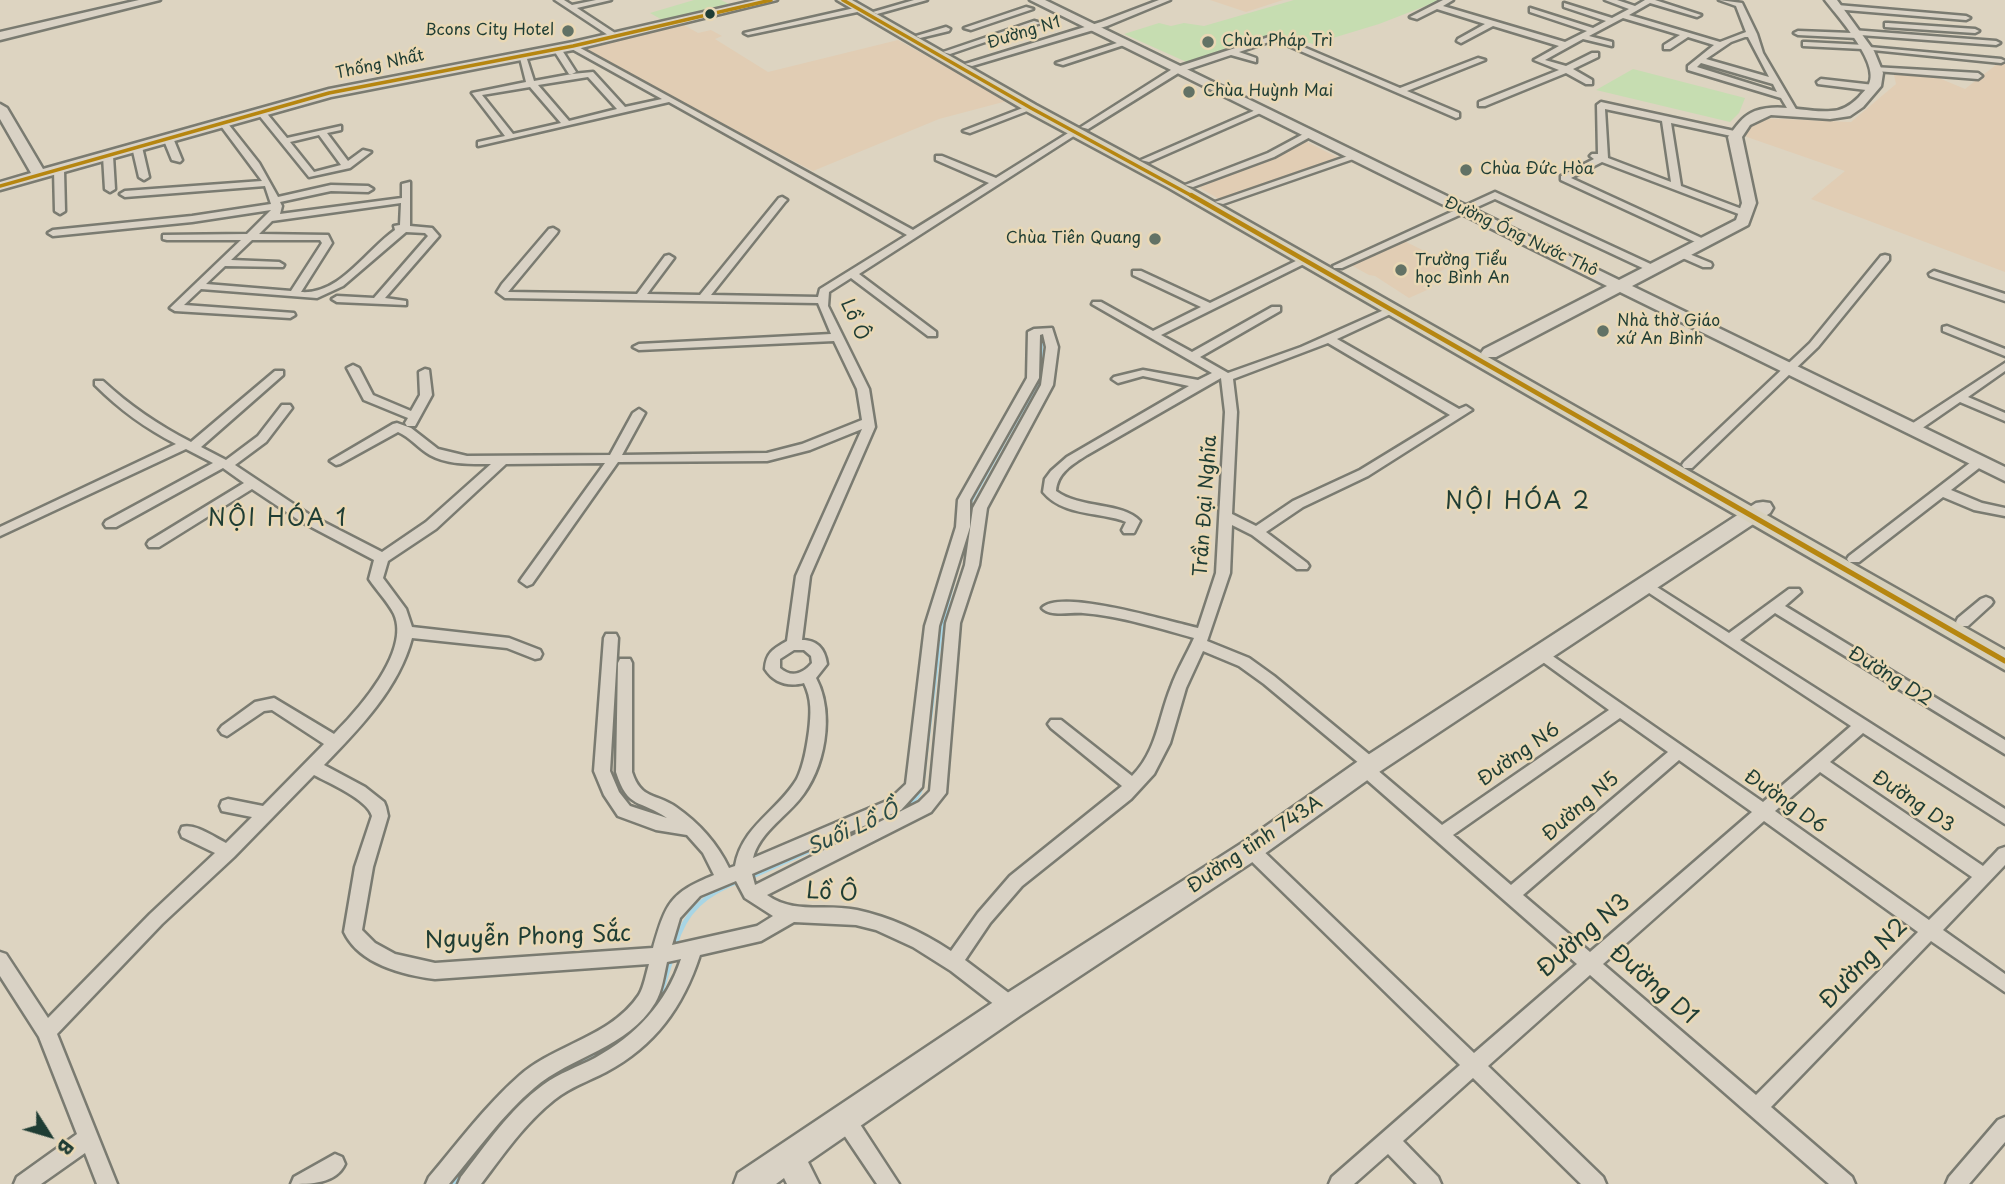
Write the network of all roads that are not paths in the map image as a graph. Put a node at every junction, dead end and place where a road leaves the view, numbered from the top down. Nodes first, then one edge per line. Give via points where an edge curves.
1 (154, 0) edge
2 (559, 0) edge
3 (607, 0) edge
4 (757, 0) edge
5 (771, 0) edge
6 (843, 0) edge
7 (923, 0) edge
8 (1167, 0) edge
9 (1608, 0) edge
10 (1651, 0) edge
11 (1723, 0) edge
12 (1441, 2) edge
13 (1834, 4) edge
14 (858, 5) edge
15 (1033, 5) edge
16 (1566, 5) dead end
17 (572, 7) junction
18 (1635, 8) junction
19 (1532, 10) dead end
20 (877, 12) junction
21 (1015, 13) junction
22 (1622, 15) junction
23 (1697, 15) dead end
24 (1414, 17) dead end
25 (1966, 18) dead end
26 (1612, 20) junction
27 (1492, 23) junction
28 (894, 25) junction
29 (1093, 27) junction
30 (968, 28) dead end
31 (946, 29) dead end
32 (1591, 30) junction
33 (1975, 31) dead end
34 (611, 33) junction
35 (748, 33) dead end
36 (1798, 33) dead end
37 (1687, 34) junction
38 (1753, 34) junction
39 (0, 36) edge
40 (920, 36) junction
41 (1580, 36) junction
42 (1858, 38) junction
43 (1461, 41) dead end
44 (1996, 43) dead end
45 (1123, 44) junction
46 (1609, 44) dead end
47 (1806, 44) dead end
48 (1565, 45) junction
49 (1722, 45) junction
50 (573, 46) junction
51 (555, 47) junction
52 (1667, 47) dead end
53 (947, 52) junction
54 (1231, 52) junction
55 (1595, 55) dead end
56 (522, 56) junction
57 (1253, 60) dead end
58 (1481, 60) dead end
59 (1700, 60) junction
60 (2001, 61) dead end
61 (1060, 63) dead end
62 (969, 64) junction
63 (1877, 69) junction
64 (1177, 70) junction
65 (1568, 70) junction
66 (572, 72) dead end
67 (1978, 76) dead end
68 (532, 82) junction
69 (1589, 82) dead end
70 (1776, 82) junction
71 (1825, 85) dead end
72 (1399, 91) junction
73 (1871, 91) junction
74 (1783, 96) junction
75 (668, 100) junction
76 (1482, 104) dead end
77 (0, 108) edge
78 (1031, 108) junction
79 (622, 109) junction
80 (1261, 111) junction
81 (1793, 111) junction
82 (261, 112) junction
83 (1456, 115) dead end
84 (1666, 119) junction
85 (222, 122) junction
86 (567, 124) junction
87 (338, 128) dead end
88 (1081, 129) junction
89 (967, 131) dead end
90 (321, 132) junction
91 (1309, 134) junction
92 (1736, 134) junction
93 (511, 137) junction
94 (168, 138) junction
95 (284, 141) junction
96 (481, 144) dead end
97 (137, 148) junction
98 (366, 152) dead end
99 (108, 156) junction
100 (1354, 156) junction
101 (1590, 156) dead end
102 (939, 158) dead end
103 (1602, 158) junction
104 (177, 160) dead end
105 (1146, 160) junction
106 (347, 166) junction
107 (59, 170) junction
108 (38, 172) junction
109 (144, 177) dead end
110 (0, 180) edge
111 (996, 182) junction
112 (268, 183) junction
113 (407, 184) dead end
114 (0, 186) edge
115 (1190, 186) junction
116 (110, 189) dead end
117 (368, 189) dead end
118 (1677, 189) junction
119 (125, 194) dead end
120 (405, 200) junction
121 (782, 200) dead end
122 (1220, 202) junction
123 (276, 203) junction
124 (1460, 209) junction
125 (60, 211) dead end
126 (1747, 214) junction
127 (272, 218) junction
128 (405, 228) junction
129 (386, 230) dead end
130 (553, 231) dead end
131 (53, 233) dead end
132 (913, 234) junction
133 (253, 235) junction
134 (167, 237) dead end
135 (1704, 243) junction
136 (1682, 254) junction
137 (669, 258) dead end
138 (1885, 258) dead end
139 (1304, 260) junction
140 (223, 263) junction
141 (279, 265) dead end
142 (1707, 265) dead end
143 (1338, 266) junction
144 (1653, 269) junction
145 (851, 273) junction
146 (1137, 273) dead end
147 (1934, 274) dead end
148 (1620, 284) junction
149 (204, 287) dead end
150 (294, 295) junction
151 (639, 298) junction
152 (704, 298) junction
153 (2005, 298) edge
154 (337, 299) dead end
155 (823, 300) junction
156 (377, 301) junction
157 (402, 303) dead end
158 (1097, 304) dead end
159 (1208, 306) junction
160 (1276, 309) dead end
161 (1393, 309) junction
162 (290, 315) dead end
163 (1947, 329) dead end
164 (932, 334) dead end
165 (1155, 334) junction
166 (838, 337) junction
167 (1329, 339) junction
168 (639, 347) dead end
169 (2005, 353) edge
170 (1194, 356) junction
171 (1484, 356) junction
172 (2005, 366) edge
173 (1789, 367) junction
174 (353, 368) dead end
175 (425, 372) dead end
176 (279, 373) dead end
177 (1224, 374) junction
178 (1118, 379) dead end
179 (99, 383) dead end
180 (1199, 384) junction
181 (1960, 398) junction
182 (286, 408) dead end
183 (639, 413) dead end
184 (415, 417) junction
185 (2005, 417) edge
186 (869, 421) junction
187 (1914, 428) junction
188 (407, 430) junction
189 (190, 446) junction
190 (1001, 451) junction
191 (502, 460) junction
192 (613, 460) junction
193 (336, 461) dead end
194 (1979, 462) junction
195 (225, 464) junction
196 (1688, 464) junction
197 (2005, 475) edge
198 (254, 482) junction
199 (1941, 491) junction
200 (1756, 512) junction
201 (2005, 512) edge
202 (1227, 517) junction
203 (111, 524) dead end
204 (1129, 530) dead end
205 (1257, 531) junction
206 (0, 532) edge
207 (154, 544) dead end
208 (382, 558) junction
209 (1854, 559) junction
210 (1302, 566) dead end
211 (527, 581) dead end
212 (1644, 585) junction
213 (1794, 592) dead end
214 (1986, 602) dead end
215 (1775, 607) junction
216 (1049, 608) dead end
217 (1963, 622) junction
218 (406, 632) junction
219 (611, 638) dead end
220 (1201, 640) junction
221 (1729, 640) junction
222 (794, 645) junction
223 (2005, 646) edge
224 (1541, 653) junction
225 (535, 654) dead end
226 (2005, 661) edge
227 (625, 663) dead end
228 (808, 676) junction
229 (1620, 710) junction
230 (1056, 724) dead end
231 (1862, 725) junction
232 (226, 730) dead end
233 (335, 743) junction
234 (2005, 748) edge
235 (1678, 752) junction
236 (1819, 763) junction
237 (312, 766) junction
238 (1368, 767) junction
239 (1133, 786) junction
240 (228, 806) dead end
241 (1763, 812) junction
242 (266, 813) junction
243 (2005, 817) edge
244 (687, 828) junction
245 (188, 832) dead end
246 (1441, 835) junction
247 (1251, 850) junction
248 (228, 852) junction
249 (2005, 854) edge
250 (1984, 876) junction
251 (724, 877) junction
252 (746, 882) junction
253 (1511, 895) junction
254 (789, 916) junction
255 (1930, 931) junction
256 (677, 953) junction
257 (0, 960) edge
258 (954, 961) junction
259 (1590, 964) junction
260 (2005, 984) edge
261 (1011, 1006) junction
262 (47, 1032) junction
263 (600, 1054) junction
264 (1474, 1066) junction
265 (1758, 1108) junction
266 (845, 1119) junction
267 (2005, 1126) edge
268 (88, 1138) junction
269 (1389, 1140) junction
270 (788, 1157) junction
271 (335, 1164) dead end
272 (24, 1184) edge
273 (107, 1184) edge
274 (301, 1184) edge
275 (436, 1184) edge
276 (468, 1184) edge
277 (749, 1184) edge
278 (804, 1184) edge
279 (890, 1184) edge
280 (1339, 1184) edge
281 (1431, 1184) edge
282 (1596, 1184) edge
283 (1845, 1184) edge
284 (1956, 1184) edge

1 - 39 street
2 - 17 street
3 - 17 street
4 - 34 street, Thống Nhất
5 - 50 street, Thống Nhất
6 - 14 main road
7 - 20 street
8 - 29 street, Đường N1
9 - 18 street
10 - 18 street
10 - 23 street
11 - 38 street via 1739,5
12 - 24 street
12 - 27 street
13 - 25 street
13 - 42 street
14 - 20 main road
14 - 28 main road
14 - 35 street
15 - 21 street
15 - 29 street, Đường Ống Nước Thô
16 - 26 street
17 - 34 street
18 - 22 street
19 - 32 street
20 - 28 main road
21 - 30 street
21 - 53 street via 1037,23
22 - 26 street
22 - 37 street
26 - 32 street
27 - 43 street
27 - 48 street
28 - 40 main road
28 - 78 main road
29 - 45 street, Đường Ống Nước Thô
29 - 62 street, Đường N1
31 - 40 street
32 - 41 street
33 - 42 street
34 - 51 street, Thống Nhất
36 - 42 street
37 - 49 street
37 - 52 street
38 - 49 street via 1742,34
38 - 70 street
40 - 53 main road
41 - 46 street
41 - 48 street
42 - 44 street
42 - 47 street
42 - 60 street
42 - 63 street
45 - 61 street
45 - 64 street, Đường Ống Nước Thô
48 - 65 street via 1538,61
49 - 59 street
50 - 51 street, Thống Nhất
50 - 75 street
51 - 56 street, Thống Nhất
51 - 66 street
51 - 108 street, Thống Nhất via 381,76 296,96
53 - 62 main road
54 - 57 street
54 - 64 street, Lồ Ô
54 - 72 street, Lồ Ô via 1275,37
55 - 65 street
56 - 68 street
56 - 82 street, Thống Nhất via 383,82
58 - 72 street
59 - 70 street
59 - 74 street via 1691,68
62 - 88 main road
63 - 67 street
63 - 73 street via 1878,79
64 - 80 street, Đường Ống Nước Thô
64 - 88 street, Lồ Ô
65 - 69 street
65 - 76 street
68 - 79 street via 592,75
68 - 86 street
68 - 93 street via 476,93
70 - 74 street
71 - 73 street
72 - 83 street
73 - 81 street via 1844,113
74 - 81 street
75 - 79 street
75 - 132 street
77 - 108 street
78 - 88 main road
78 - 89 street
79 - 86 street
80 - 91 street, Đường Ống Nước Thô
80 - 105 street
81 - 92 street via 1760,113
82 - 85 street, Thống Nhất
82 - 95 street
84 - 92 street
84 - 103 street via 1600,106
84 - 118 street
85 - 94 street, Thống Nhất
85 - 112 street
86 - 93 street
87 - 90 street
88 - 105 main road
88 - 111 street, Lồ Ô
88 - 139 main road
90 - 95 street
90 - 106 street
91 - 100 street, Đường Ống Nước Thô
91 - 115 street via 1271,155
92 - 126 street
93 - 96 street
94 - 97 street, Thống Nhất
94 - 104 street
95 - 106 street via 312,175
97 - 99 street, Thống Nhất
97 - 109 street
98 - 106 street
99 - 107 street, Thống Nhất
99 - 116 street
100 - 122 street
100 - 124 street, Đường Ống Nước Thô
101 - 103 street
102 - 111 street
103 - 118 street
103 - 135 street via 1564,178
105 - 115 main road
107 - 108 street, Thống Nhất
107 - 125 street
108 - 110 street, Thống Nhất
108 - 114 street, Thống Nhất
111 - 132 street, Lồ Ô
112 - 119 street
112 - 123 street
113 - 120 street
115 - 122 main road
117 - 123 street via 331,188
118 - 126 street
120 - 127 street
120 - 128 street
121 - 152 street
122 - 143 main road
123 - 127 street
123 - 131 street via 192,219
124 - 143 street
124 - 144 street via 1498,196
124 - 148 street, Đường Ống Nước Thô
126 - 135 street via 1734,228
127 - 133 street
128 - 129 street
128 - 150 street via 330,292
128 - 156 street via 428,230 434,236
130 - 151 street via 502,292
132 - 145 street, Lồ Ô
133 - 134 street
133 - 140 street
133 - 150 street via 326,239
135 - 136 street
136 - 142 street
136 - 144 street
137 - 151 street
138 - 173 street via 1814,345
139 - 159 street
139 - 161 main road
140 - 141 street
140 - 162 street via 175,308
143 - 171 main road
144 - 148 street
145 - 155 street, Lồ Ô via 824,292
145 - 164 street
146 - 159 street
147 - 153 street
148 - 171 street
148 - 173 street, Đường Ống Nước Thô
149 - 150 street
151 - 152 street
152 - 155 street
154 - 156 street
155 - 166 street, Lồ Ô
156 - 157 street
158 - 165 street
159 - 165 street
160 - 170 street
161 - 167 street
161 - 171 main road
163 - 169 street
165 - 170 street
166 - 168 street
166 - 186 street, Lồ Ô via 863,389
167 - 177 street
167 - 205 street via 1462,412 1364,473 1298,504
170 - 177 street
171 - 196 main road
171 - 200 main road
172 - 181 street
173 - 187 street, Đường Ống Nước Thô
173 - 196 street
174 - 184 street via 368,397
175 - 184 street via 426,395
176 - 189 street
177 - 180 street
177 - 202 street, Trần Đại Nghĩa via 1231,412
178 - 180 street via 1143,373
179 - 189 street via 151,426
180 - 204 street via 1083,452 1050,481 1049,492 1055,498 1089,511 1127,517 1133,522
181 - 185 street
181 - 187 street
182 - 195 street via 262,439
183 - 192 street
184 - 188 street
186 - 192 street via 766,457
186 - 222 street, Lồ Ô via 868,435 803,576
187 - 194 street, Đường Ống Nước Thô
188 - 191 street via 446,457
188 - 193 street via 394,428
189 - 195 street
189 - 206 street
190 - 190 street via 1033,378 1034,332 1048,330 1052,347 1047,384
190 - 252 street via 964,500 963,527 932,626 914,787 895,805
190 - 252 street via 981,508 972,565 953,623 934,800
191 - 192 street
191 - 208 street via 448,512
192 - 211 street
194 - 197 street, Đường Ống Nước Thô
194 - 199 street
195 - 198 street
195 - 203 street
196 - 200 main road
198 - 207 street
198 - 208 street via 305,518
199 - 201 street
199 - 209 street
200 - 209 main road
200 - 212 street, Đường tỉnh 743A
200 - 226 main road
202 - 205 street
202 - 220 street, Trần Đại Nghĩa via 1223,573
205 - 210 street
208 - 218 street via 376,579 401,613
209 - 217 main road
212 - 221 street
212 - 224 street, Đường tỉnh 743A
213 - 215 street
214 - 217 street
215 - 221 street
215 - 234 street, Đường D2
216 - 220 street via 1096,610
217 - 223 main road
218 - 225 street via 509,643
218 - 233 street via 399,659 382,687
219 - 244 street via 602,771 611,795 624,811
220 - 238 street via 1269,680
220 - 239 street, Trần Đại Nghĩa via 1178,688 1162,743
221 - 231 street
222 - 228 street via 807,645 818,653 820,664
222 - 228 street via 777,652 772,669 788,680
224 - 229 street, Đường D6
224 - 238 street, Đường tỉnh 743A
227 - 244 street via 624,772 628,788 638,798 668,809
228 - 252 street via 818,699 810,764 803,783 744,851
229 - 235 street, Đường D6
229 - 246 street, Đường N6
230 - 239 street
231 - 236 street, Đường N3
231 - 243 street
232 - 233 street via 260,706 274,704
233 - 237 street
235 - 241 street, Đường D6
235 - 253 street, Đường N5
236 - 241 street, Đường N3
236 - 250 street, Đường D3
237 - 242 street
237 - 256 street, Nguyễn Phong Sắc via 378,807 380,816 364,867 353,932 384,957 435,971
238 - 246 street, Đường D1
238 - 247 street, Đường tỉnh 743A
239 - 258 street, Trần Đại Nghĩa via 1016,880
240 - 242 street
241 - 255 street, Đường D6
241 - 259 street, Đường N3
242 - 248 street
244 - 251 street via 716,854
245 - 248 street
246 - 253 street, Đường D1
247 - 261 street, Đường tỉnh 743A
247 - 264 street
248 - 262 street
249 - 250 street, Đường N2
250 - 255 street, Đường N2
251 - 252 street
251 - 256 street via 694,891 672,914
252 - 254 street, Lồ Ô via 774,910
253 - 259 street, Đường D1
254 - 256 street, Nguyễn Phong Sắc via 761,933
254 - 258 street, Lồ Ô via 838,914 872,921
255 - 260 street, Đường D6
255 - 265 street, Đường N2
256 - 263 street via 648,998
256 - 263 street via 685,979 674,1002 629,1048
257 - 262 street
258 - 261 street, Lồ Ô
259 - 264 street, Đường N3
259 - 265 street, Đường D1
261 - 266 street, Đường tỉnh 743A
262 - 268 street
263 - 275 street via 558,1060 527,1081
263 - 276 street via 550,1091 503,1139
264 - 269 street, Đường N3
264 - 282 street
265 - 283 street, Đường D1
266 - 270 street, Đường tỉnh 743A
266 - 279 street
267 - 284 street
268 - 272 street
268 - 273 street
269 - 280 street, Đường N3
269 - 281 street
270 - 277 street, Đường tỉnh 743A
270 - 278 street
271 - 274 street

